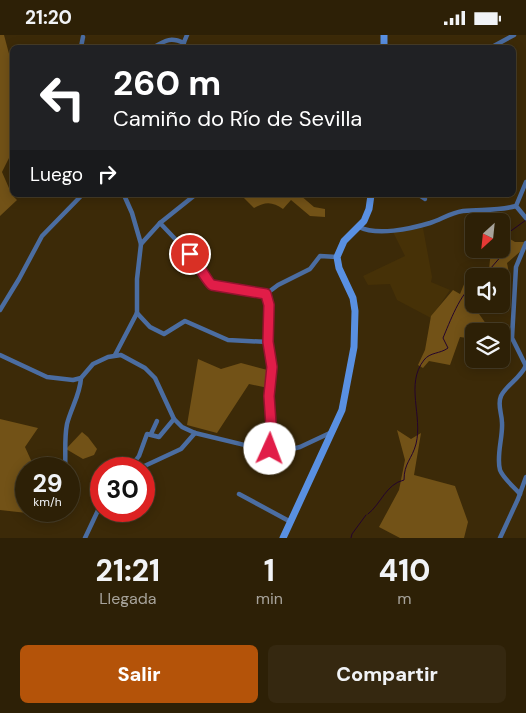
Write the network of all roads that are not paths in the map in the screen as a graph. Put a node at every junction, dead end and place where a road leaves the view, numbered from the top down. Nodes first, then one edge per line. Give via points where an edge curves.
1 (187, 35) edge
2 (514, 35) edge
3 (82, 37) dead end
4 (81, 45) edge
5 (158, 45) edge
6 (183, 45) edge
7 (496, 45) edge
8 (526, 182) edge
9 (80, 197) edge
10 (125, 197) edge
11 (192, 197) edge
12 (371, 197) edge
13 (422, 197) edge
14 (425, 199) dead end
15 (516, 206) junction
16 (526, 218) edge
17 (160, 223) junction
18 (359, 227) junction
19 (526, 243) edge
20 (141, 244) junction
21 (337, 257) junction
22 (266, 294) junction
23 (0, 310) edge
24 (137, 313) junction
25 (268, 342) junction
26 (0, 355) edge
27 (114, 355) junction
28 (526, 366) edge
29 (81, 378) junction
30 (174, 419) junction
31 (157, 421) dead end
32 (333, 431) junction
33 (195, 433) junction
34 (151, 434) junction
35 (270, 449) junction
36 (64, 457) edge
37 (138, 457) edge
38 (155, 461) edge
39 (526, 477) edge
40 (239, 494) dead end
41 (520, 494) junction
42 (289, 521) junction
43 (93, 522) edge
44 (85, 538) edge
45 (283, 538) edge
46 (500, 538) edge

1 - 6 street
2 - 7 street
3 - 4 street
5 - 6 street via 175,39
8 - 15 street
9 - 23 street via 42,236
10 - 20 street
11 - 17 street
12 - 18 street via 369,209
13 - 14 street
15 - 16 street
15 - 18 street via 502,210 462,211 431,223 385,232 366,231
17 - 20 street
17 - 22 street via 198,263 208,283
18 - 21 street via 344,241
19 - 28 street via 516,267 512,338
20 - 24 street
21 - 22 street via 320,256 310,269
21 - 32 street via 355,311 354,347 342,410
22 - 25 street via 269,305
24 - 25 street via 150,327 164,334 185,321 228,340
24 - 27 street
25 - 35 street via 272,367
26 - 29 street via 47,377
27 - 29 street via 93,364
27 - 30 street via 121,355 146,368 155,378
28 - 41 street via 504,391 499,406 502,422 499,464 501,472
29 - 36 street via 68,422
30 - 33 street
30 - 34 street via 159,437
31 - 34 street
32 - 35 street via 300,447 284,451
32 - 42 street
33 - 35 street
33 - 38 street via 181,449
34 - 37 street via 147,434
39 - 41 street
40 - 42 street
41 - 46 street
42 - 45 street
43 - 44 street

